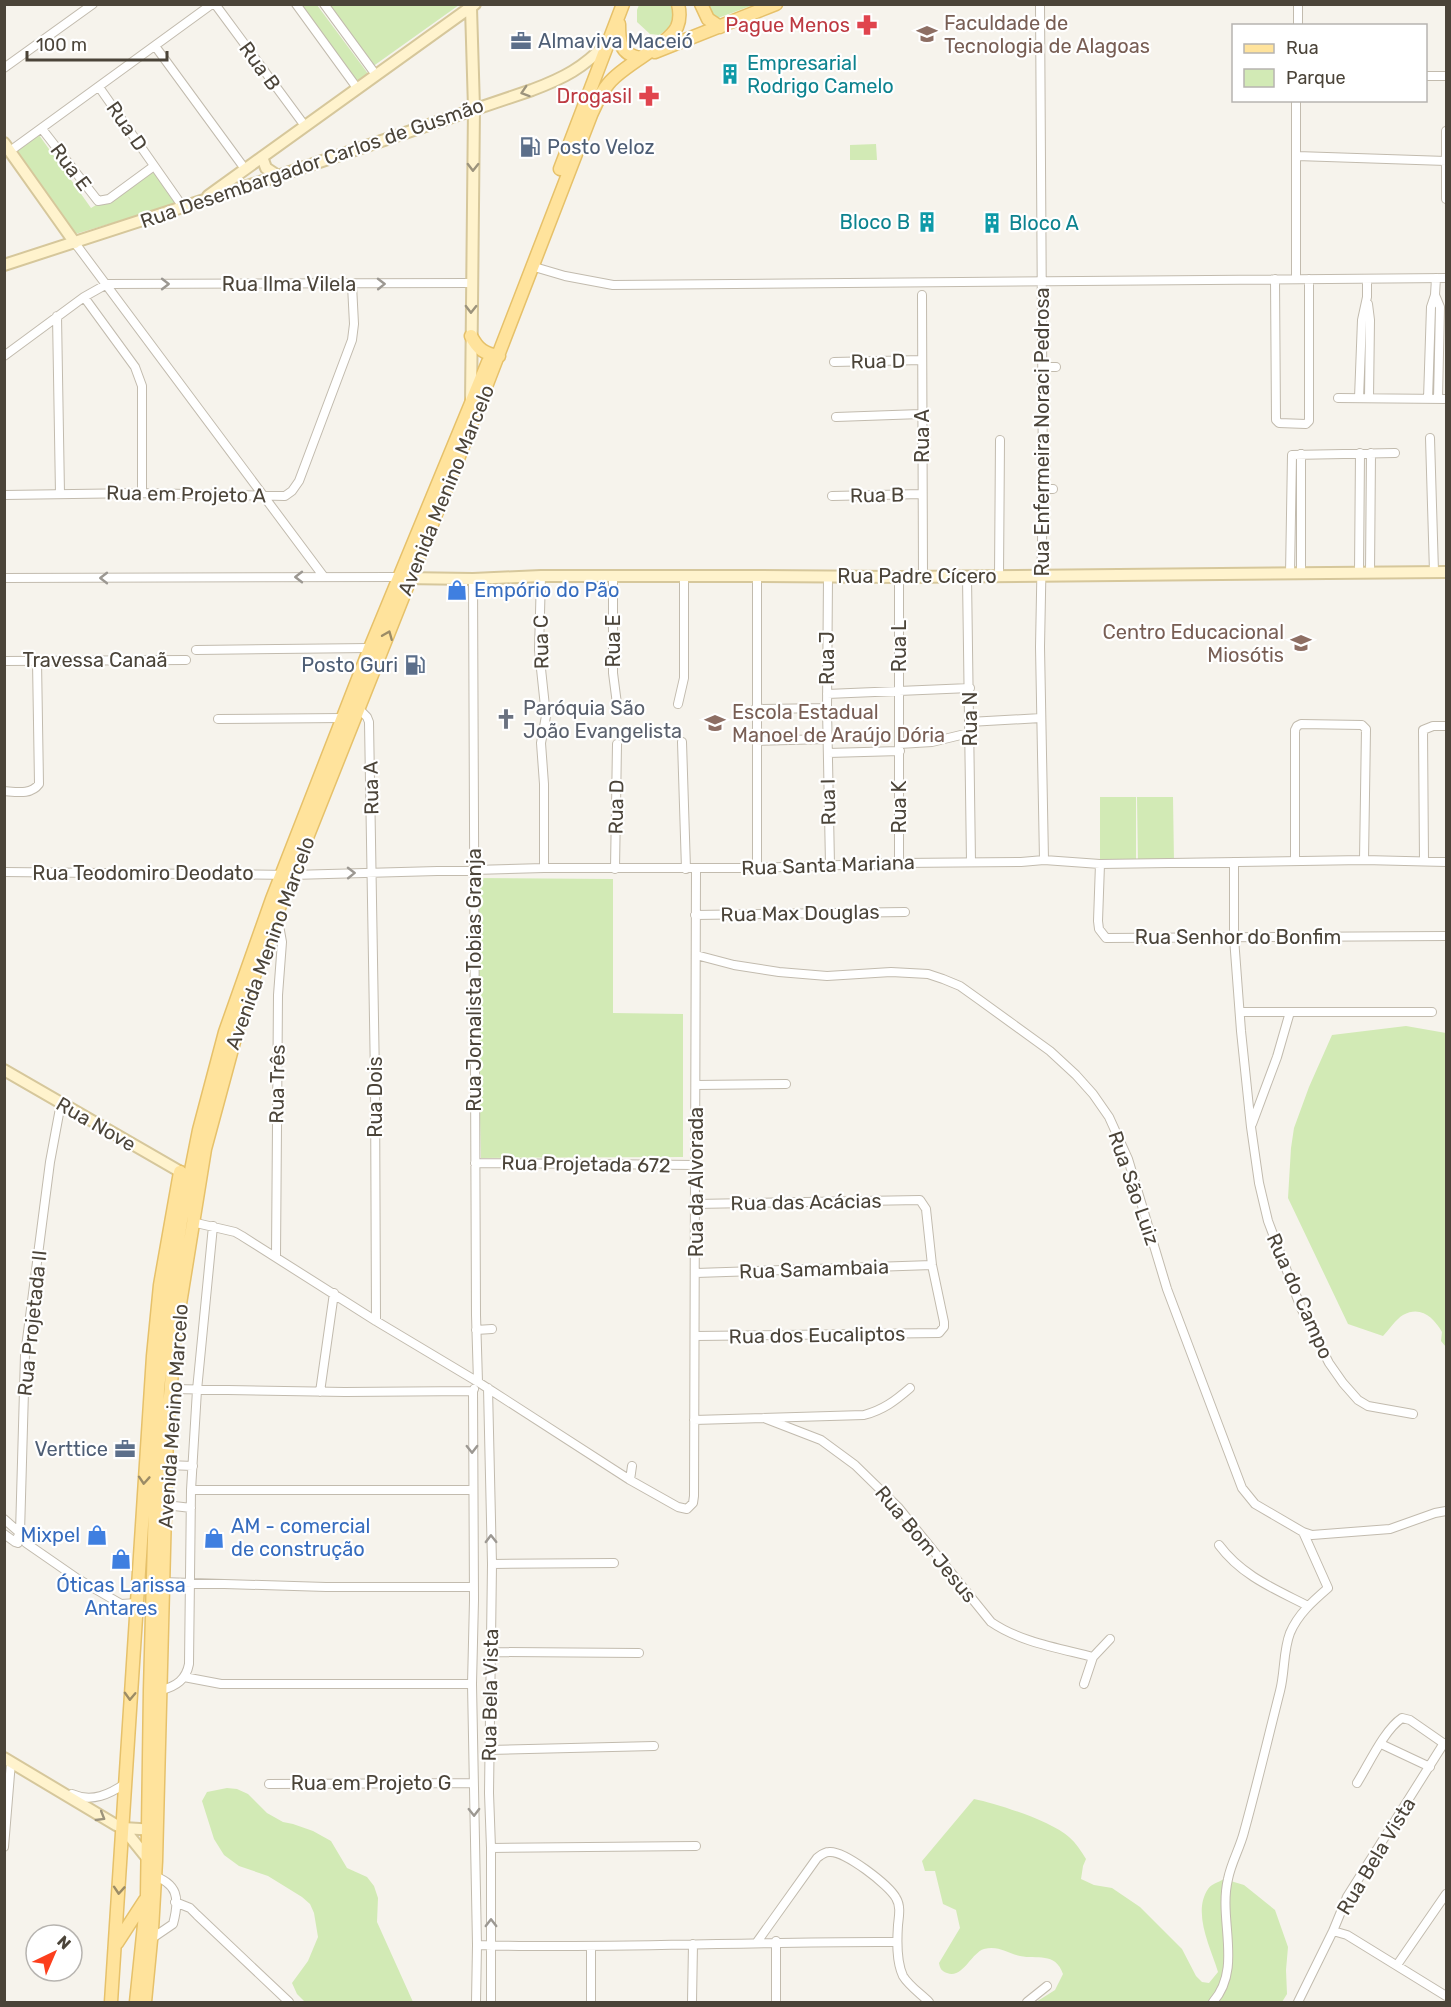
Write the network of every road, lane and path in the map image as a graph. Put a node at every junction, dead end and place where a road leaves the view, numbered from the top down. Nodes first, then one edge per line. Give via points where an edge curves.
1 (93, 4) edge
2 (214, 4) edge
3 (296, 4) edge
4 (324, 4) edge
5 (624, 4) edge
6 (678, 4) edge
7 (701, 4) edge
8 (776, 4) edge
9 (1040, 4) edge
10 (1298, 4) edge
11 (473, 6) edge
12 (619, 17) junction
13 (1298, 24) edge
14 (720, 27) junction
15 (609, 41) junction
16 (155, 46) junction
17 (640, 58) junction
18 (4, 68) edge
19 (376, 75) junction
20 (1427, 76) edge
21 (1446, 76) edge
22 (99, 87) junction
23 (357, 88) junction
24 (1296, 102) edge
25 (474, 108) junction
26 (305, 126) junction
27 (42, 129) junction
28 (1446, 131) edge
29 (7, 147) edge
30 (1297, 156) junction
31 (262, 157) junction
32 (1446, 161) edge
33 (154, 166) junction
34 (245, 168) junction
35 (278, 176) junction
36 (1446, 199) edge
37 (103, 201) joint
38 (200, 201) junction
39 (183, 207) junction
40 (75, 243) junction
41 (4, 265) edge
42 (531, 266) junction
43 (1446, 278) edge
44 (1275, 279) junction
45 (1296, 279) junction
46 (1309, 279) junction
47 (1367, 279) junction
48 (1436, 279) junction
49 (1042, 282) junction
50 (472, 283) junction
51 (107, 284) junction
52 (352, 285) junction
53 (922, 295) dead end
54 (1435, 296) junction
55 (84, 297) junction
56 (1367, 297) junction
57 (57, 316) junction
58 (471, 336) junction
59 (495, 355) junction
60 (4, 356) edge
61 (922, 360) junction
62 (834, 362) dead end
63 (1043, 367) junction
64 (1056, 367) dead end
65 (1338, 398) dead end
66 (1359, 398) junction
67 (1368, 399) junction
68 (1428, 399) junction
69 (1442, 399) edge
70 (471, 403) junction
71 (921, 414) junction
72 (836, 417) dead end
73 (1431, 438) dead end
74 (1000, 440) dead end
75 (1360, 453) junction
76 (1371, 453) junction
77 (1395, 453) dead end
78 (1043, 489) junction
79 (1053, 489) dead end
80 (142, 493) junction
81 (60, 494) junction
82 (922, 494) junction
83 (4, 495) edge
84 (261, 495) junction
85 (832, 496) dead end
86 (1434, 572) junction
87 (1446, 572) edge
88 (1364, 573) junction
89 (1295, 574) junction
90 (1042, 575) junction
91 (541, 576) junction
92 (757, 576) junction
93 (828, 576) junction
94 (999, 576) junction
95 (324, 577) junction
96 (613, 577) junction
97 (684, 577) junction
98 (899, 577) junction
99 (924, 577) junction
100 (967, 577) junction
101 (4, 578) edge
102 (405, 578) junction
103 (473, 579) junction
104 (370, 648) junction
105 (196, 650) dead end
106 (186, 660) dead end
107 (4, 661) edge
108 (38, 661) junction
109 (970, 688) junction
110 (899, 692) junction
111 (827, 694) junction
112 (617, 704) dead end
113 (678, 704) dead end
114 (358, 708) junction
115 (827, 708) junction
116 (755, 709) junction
117 (343, 718) junction
118 (1041, 718) junction
119 (218, 719) dead end
120 (969, 722) junction
121 (1446, 726) edge
122 (969, 733) junction
123 (827, 739) junction
124 (756, 741) junction
125 (682, 742) dead end
126 (617, 744) dead end
127 (899, 747) junction
128 (828, 753) junction
129 (4, 791) edge
130 (1044, 860) junction
131 (1364, 860) junction
132 (1295, 861) junction
133 (1424, 861) junction
134 (971, 862) junction
135 (1234, 862) junction
136 (1446, 862) edge
137 (899, 863) junction
138 (1100, 864) junction
139 (830, 865) junction
140 (544, 868) junction
141 (686, 868) junction
142 (696, 868) junction
143 (757, 868) junction
144 (615, 869) junction
145 (473, 870) junction
146 (4, 872) edge
147 (372, 873) junction
148 (287, 875) junction
149 (905, 912) dead end
150 (277, 913) junction
151 (695, 915) junction
152 (1446, 936) edge
153 (1234, 938) junction
154 (696, 955) junction
155 (1240, 1012) junction
156 (1290, 1012) junction
157 (1432, 1012) dead end
158 (4, 1070) edge
159 (786, 1084) dead end
160 (696, 1085) junction
161 (61, 1103) junction
162 (1251, 1127) junction
163 (475, 1162) junction
164 (696, 1165) junction
165 (184, 1175) junction
166 (695, 1204) junction
167 (192, 1222) junction
168 (213, 1226) junction
169 (176, 1255) junction
170 (276, 1256) junction
171 (932, 1265) junction
172 (162, 1273) junction
173 (696, 1273) junction
174 (334, 1293) junction
175 (376, 1321) junction
176 (492, 1329) dead end
177 (476, 1330) junction
178 (695, 1336) junction
179 (478, 1382) junction
180 (488, 1388) junction
181 (910, 1388) dead end
182 (171, 1389) junction
183 (197, 1390) junction
184 (473, 1391) junction
185 (320, 1392) junction
186 (1413, 1414) dead end
187 (764, 1418) junction
188 (694, 1420) junction
189 (167, 1465) junction
190 (192, 1466) junction
191 (632, 1466) dead end
192 (630, 1480) junction
193 (191, 1490) junction
194 (473, 1490) junction
195 (166, 1505) junction
196 (191, 1508) junction
197 (1446, 1511) edge
198 (4, 1519) edge
199 (20, 1533) junction
200 (1303, 1533) junction
201 (4, 1534) edge
202 (15, 1542) junction
203 (26, 1543) junction
204 (1219, 1545) dead end
205 (614, 1563) dead end
206 (492, 1564) junction
207 (189, 1584) junction
208 (157, 1585) junction
209 (474, 1587) junction
210 (474, 1600) junction
211 (491, 1600) junction
212 (137, 1603) junction
213 (1308, 1606) junction
214 (152, 1628) junction
215 (1110, 1639) dead end
216 (491, 1652) junction
217 (639, 1653) dead end
218 (1093, 1657) junction
219 (131, 1674) junction
220 (184, 1677) junction
221 (472, 1684) junction
222 (1084, 1684) dead end
223 (162, 1690) junction
224 (1381, 1744) junction
225 (1445, 1744) edge
226 (654, 1746) dead end
227 (489, 1750) junction
228 (8, 1760) edge
229 (1430, 1767) junction
230 (43, 1781) junction
231 (126, 1783) junction
232 (473, 1783) junction
233 (1357, 1783) dead end
234 (269, 1784) dead end
235 (473, 1793) junction
236 (489, 1793) junction
237 (123, 1828) junction
238 (153, 1830) junction
239 (696, 1846) dead end
240 (4, 1847) edge
241 (491, 1848) junction
242 (148, 1859) junction
243 (151, 1875) junction
244 (1446, 1894) edge
245 (147, 1896) junction
246 (175, 1902) junction
247 (1333, 1931) junction
248 (151, 1939) junction
249 (776, 1941) junction
250 (757, 1942) junction
251 (897, 1942) junction
252 (693, 1944) junction
253 (477, 1945) junction
254 (115, 1946) junction
255 (492, 1946) junction
256 (591, 1947) junction
257 (1397, 1965) junction
258 (1047, 1986) dead end
259 (1446, 1996) edge
260 (111, 2002) edge
261 (136, 2002) edge
262 (145, 2002) edge
263 (289, 2002) edge
264 (476, 2002) edge
265 (491, 2002) edge
266 (591, 2002) edge
267 (692, 2002) edge
268 (776, 2002) edge
269 (929, 2002) edge
270 (1027, 2002) edge
271 (1213, 2002) edge
272 (1298, 2002) edge

1 - 18 street
2 - 16 street
2 - 26 street, Rua B
3 - 23 street
4 - 19 street
5 - 12 main road, Avenida Menino Marcelo
6 - 17 main road, Avenida Menino Marcelo via 676,29
7 - 14 main road via 708,19
8 - 14 main road
9 - 49 street, Rua Enfermeira Noraci Pedrosa
10 - 13 street
11 - 19 street
11 - 25 street
12 - 15 main road, Avenida Menino Marcelo
12 - 17 main road via 622,49
14 - 17 main road
15 -> 25 street, Rua Desembargador Carlos de Gusmão via 564,78
15 - 59 main road, Avenida Menino Marcelo
16 - 22 street
16 - 34 street
17 - 42 main road, Avenida Menino Marcelo via 621,70 602,92
19 - 23 street
20 - 21 street
22 - 27 street
22 - 33 street, Rua D
23 - 26 street
24 - 30 street
25 - 35 street, Rua Desembargador Carlos de Gusmão
25 -> 50 street
26 - 31 street
27 - 29 street
27 - 37 street, Rua E via 94,198
28 - 32 street
29 - 40 street
30 - 32 street
30 - 45 street
31 - 34 street
31 - 35 street via 266,168
32 - 36 street
33 - 37 street, Rua D
33 - 39 street, Rua D
34 - 38 street
35 - 38 street, Rua Desembargador Carlos de Gusmão
38 - 39 street, Rua Desembargador Carlos de Gusmão
39 - 40 street, Rua Desembargador Carlos de Gusmão
40 - 41 street, Rua Desembargador Carlos de Gusmão
40 - 51 street
42 - 49 street via 613,285
42 - 59 main road, Avenida Menino Marcelo
43 - 48 street
44 - 45 street
44 - 46 street via 1276,420 1306,424
44 - 49 street
45 - 46 street
46 - 47 street
47 - 48 street
47 - 56 street
48 - 54 street
49 - 63 street, Rua Enfermeira Noraci Pedrosa
52 -> 50 street, Rua Ilma Vilela
50 -> 58 street
51 -> 52 street, Rua Ilma Vilela
51 - 55 street
51 - 84 street
52 - 84 street, Rua em Projeto A via 352,340 299,481 285,496
53 - 61 street, Rua A
54 - 68 street via 1431,307
54 - 69 street via 1440,307
55 - 57 street
55 - 80 street via 140,377
56 - 66 street via 1362,320
56 - 67 street
57 - 60 street
57 - 81 street
58 - 59 main road via 480,350
58 - 70 street
59 - 70 main road, Avenida Menino Marcelo
59 - 102 main road, Avenida Menino Marcelo
61 - 62 street, Rua D
61 - 71 street, Rua A
63 - 64 street
63 - 78 street, Rua Enfermeira Noraci Pedrosa
65 - 66 street
66 - 67 street
67 - 68 street
68 - 69 street
70 - 102 main road, Avenida Menino Marcelo
71 - 72 street
71 - 82 street, Rua A
73 - 86 street
74 - 94 street
75 - 76 street
75 - 88 street
75 - 89 street via 1294,454 1290,458
76 - 77 street
76 - 88 street
78 - 79 street
78 - 90 street, Rua Enfermeira Noraci Pedrosa
80 - 81 street, Rua em Projeto A
80 - 84 street, Rua em Projeto A
81 - 83 street, Rua em Projeto A
82 - 85 street, Rua B
82 - 99 street, Rua A
84 - 95 street
86 - 87 street, Rua Padre Cícero
86 - 88 street, Rua Padre Cícero
88 - 89 street, Rua Padre Cícero
89 - 90 street, Rua Padre Cícero
90 - 94 street, Rua Padre Cícero
90 - 118 street, Rua Enfermeira Noraci Pedrosa
91 - 96 street, Rua Padre Cícero
91 - 103 street, Rua Padre Cícero
91 - 140 street, Rua C via 539,650 546,717 541,743
92 - 93 street, Rua Padre Cícero
92 - 97 street, Rua Padre Cícero
92 - 116 street
93 - 98 street, Rua Padre Cícero
93 - 111 street, Rua J
94 - 100 street, Rua Padre Cícero
95 -> 101 street
95 - 102 street
96 - 97 street, Rua Padre Cícero
96 - 112 street, Rua E via 613,688
97 - 113 street via 684,678
98 - 99 street, Rua Padre Cícero
98 - 110 street, Rua L
99 - 100 street, Rua Padre Cícero
100 - 109 street, Rua N
102 - 103 street, Rua Padre Cícero
102 - 104 main road, Avenida Menino Marcelo
114 -> 102 main road, Avenida Menino Marcelo
103 - 145 street, Rua Jornalista Tobias Granja
104 - 105 street, Travessa Canaã
104 - 117 main road, Avenida Menino Marcelo
106 - 108 street, Travessa Canaã
107 - 108 street, Travessa Canaã
108 - 129 street via 39,784 27,792
109 - 110 street
109 - 120 street, Rua N
110 - 111 street
110 - 127 street, Rua L
111 - 115 street, Rua J
114 - 147 street, Rua A via 369,722
114 - 148 main road, Avenida Menino Marcelo
115 - 116 street
115 - 123 street, Rua J
116 - 124 street
117 - 119 street
117 - 148 main road, Avenida Menino Marcelo
118 - 120 street
118 - 130 street, Rua Enfermeira Noraci Pedrosa
120 - 122 street, Rua N
121 - 133 street via 1423,730
122 - 127 street
122 - 134 street, Rua N
123 - 124 street
123 - 128 street, Rua I
124 - 143 street
125 - 141 street
126 - 144 street, Rua D
127 - 128 street
127 - 137 street, Rua K
128 - 139 street, Rua I
130 - 134 street, Rua Santa Mariana
130 - 138 street, Rua Santa Mariana
131 - 132 street, Rua Santa Mariana
131 - 132 street via 1366,733 1362,725 1301,724 1295,730
131 - 133 street, Rua Santa Mariana
132 - 135 street, Rua Santa Mariana
133 - 136 street, Rua Santa Mariana
134 - 137 street, Rua Santa Mariana
135 - 138 street, Rua Santa Mariana
135 - 153 street, Rua do Campo
137 - 139 street, Rua Santa Mariana
138 - 153 street, Rua Senhor do Bonfim via 1098,921 1106,938
139 - 143 street, Rua Santa Mariana
140 - 144 street, Rua Santa Mariana
140 - 145 street, Rua Santa Mariana
141 - 142 street, Rua Santa Mariana
141 - 144 street, Rua Santa Mariana
142 - 143 street, Rua Santa Mariana
142 - 151 street, Rua da Alvorada
145 - 147 street, Rua Santa Mariana
145 - 163 street, Rua Jornalista Tobias Granja
146 - 148 street, Rua Teodomiro Deodato
148 -> 147 street, Rua Santa Mariana
147 - 175 street, Rua Dois
148 - 150 main road, Avenida Menino Marcelo
148 - 165 main road, Avenida Menino Marcelo via 246,968
149 - 151 street, Rua Max Douglas
150 - 167 main road, Avenida Menino Marcelo via 245,1000 219,1092
150 - 170 street, Rua Três via 282,942 278,994
151 - 154 street, Rua da Alvorada
152 - 153 street, Rua Senhor do Bonfim
153 - 155 street, Rua do Campo
154 - 160 street, Rua da Alvorada
154 - 200 street, Rua São Luiz via 734,965 817,975 891,972 936,976 960,986 1050,1051 1076,1075 1109,1117 1128,1159 1167,1289 1242,1488 1255,1504
155 - 156 street
155 - 162 street, Rua do Campo
156 - 157 street
156 - 162 street, Rua do Campo
158 - 161 street, Rua Nove
159 - 160 street
160 - 164 street, Rua da Alvorada
161 - 165 street, Rua Nove
161 - 199 street, Rua Projetada II via 25,1355
162 - 186 street, Rua do Campo via 1268,1221 1301,1308 1329,1363 1364,1403
163 - 164 street, Rua Projetada 672
163 - 177 street, Rua Jornalista Tobias Granja
164 - 166 street, Rua da Alvorada
165 - 169 main road, Avenida Menino Marcelo
165 - 172 main road
166 - 171 street, Rua das Acácias via 916,1199 926,1209
166 - 173 street, Rua da Alvorada
167 - 168 street
167 - 182 main road, Avenida Menino Marcelo
168 - 170 street via 235,1232
168 - 183 street
169 - 172 main road
169 - 208 main road, Avenida Menino Marcelo via 159,1389
170 - 174 street
171 - 173 street, Rua Samambaia
171 - 178 street, Rua dos Eucaliptos via 944,1322 939,1333
172 -> 212 main road via 148,1417
173 - 178 street, Rua da Alvorada
174 - 175 street
174 - 185 street
175 - 179 street
176 - 177 street
177 - 179 street, Rua Jornalista Tobias Granja
178 - 188 street, Rua da Alvorada
179 - 180 street
179 - 184 street
180 - 192 street
206 -> 180 street, Rua Bela Vista
181 - 187 street via 879,1411 864,1415
182 - 183 street
182 - 189 main road, Avenida Menino Marcelo
183 - 185 street
183 - 190 street
184 - 185 street
184 -> 194 street, Rua Bela Vista
187 - 188 street
187 - 218 street, Rua Bom Jesus via 821,1440 855,1465 898,1507 991,1622 1028,1640
188 - 192 street, Rua da Alvorada via 694,1496 687,1509
189 - 190 street
189 - 195 main road, Avenida Menino Marcelo
190 - 193 street
191 - 192 street
193 - 194 street
193 - 196 street
194 - 209 street, Rua Bela Vista
195 - 196 street
195 - 208 main road, Avenida Menino Marcelo
196 - 207 street
197 - 200 street via 1390,1529
198 - 199 street
199 - 202 street, Rua Projetada II
199 - 203 street
200 - 213 street via 1328,1588
201 - 202 street
202 - 203 street
203 - 212 street via 122,1604
204 - 213 street via 1231,1562
205 - 206 street
206 - 211 street, Rua Bela Vista
207 - 208 street
207 - 209 street
207 - 220 street via 189,1664
208 - 212 main road
208 - 214 main road, Avenida Menino Marcelo
208 - 223 main road, Avenida Menino Marcelo
209 - 210 street, Rua Bela Vista
210 - 211 street
210 - 221 street, Rua Bela Vista
211 - 216 street, Rua Bela Vista
212 - 219 main road
213 - 271 street via 1290,1632 1281,1688 1253,1801 1228,1878 1228,1975
214 - 219 main road
214 - 238 main road, Avenida Menino Marcelo
215 - 218 street
216 - 217 street
216 - 227 street, Rua Bela Vista
218 - 222 street
219 -> 231 main road
220 - 221 street via 221,1684
220 - 223 street
221 - 232 street, Rua Bela Vista
223 - 238 main road, Avenida Menino Marcelo
224 - 225 street via 1402,1718
224 - 229 street
224 - 233 street
225 - 229 street, Rua Bela Vista
226 - 227 street
227 - 236 street, Rua Bela Vista
228 - 230 street
228 - 240 street
229 - 247 street, Rua Bela Vista via 1347,1897
230 - 231 street via 90,1799 115,1792
230 -> 237 street
231 - 237 main road
232 - 234 street, Rua em Projeto G
232 - 235 street, Rua Bela Vista
235 - 236 street
235 -> 253 street, Rua Bela Vista
236 - 241 street, Rua Bela Vista
237 - 238 street
237 - 242 street
237 -> 254 main road
238 - 242 main road, Avenida Menino Marcelo
238 - 243 main road, Avenida Menino Marcelo
239 - 241 street
255 -> 241 street, Rua Bela Vista
242 - 243 main road, Avenida Menino Marcelo
243 - 245 main road, Avenida Menino Marcelo
243 - 246 street via 172,1886
243 - 248 main road, Avenida Menino Marcelo
244 - 257 street
245 - 254 main road
245 - 261 main road, Avenida Menino Marcelo
246 - 248 street via 173,1924
246 - 263 street via 197,1915
247 - 257 street via 1347,1935
247 - 272 street, Rua Bela Vista
248 - 262 main road, Avenida Menino Marcelo
249 - 250 street
249 - 251 street
249 - 268 street
250 - 251 street via 817,1858 830,1851 850,1857 897,1899
250 - 252 street
251 - 269 street via 903,1975
252 - 256 street
252 - 267 street
253 - 255 street
253 - 264 street, Rua Bela Vista
254 - 260 main road
255 - 256 street
255 - 265 street, Rua Bela Vista
256 - 266 street
257 - 259 street
258 - 270 street

